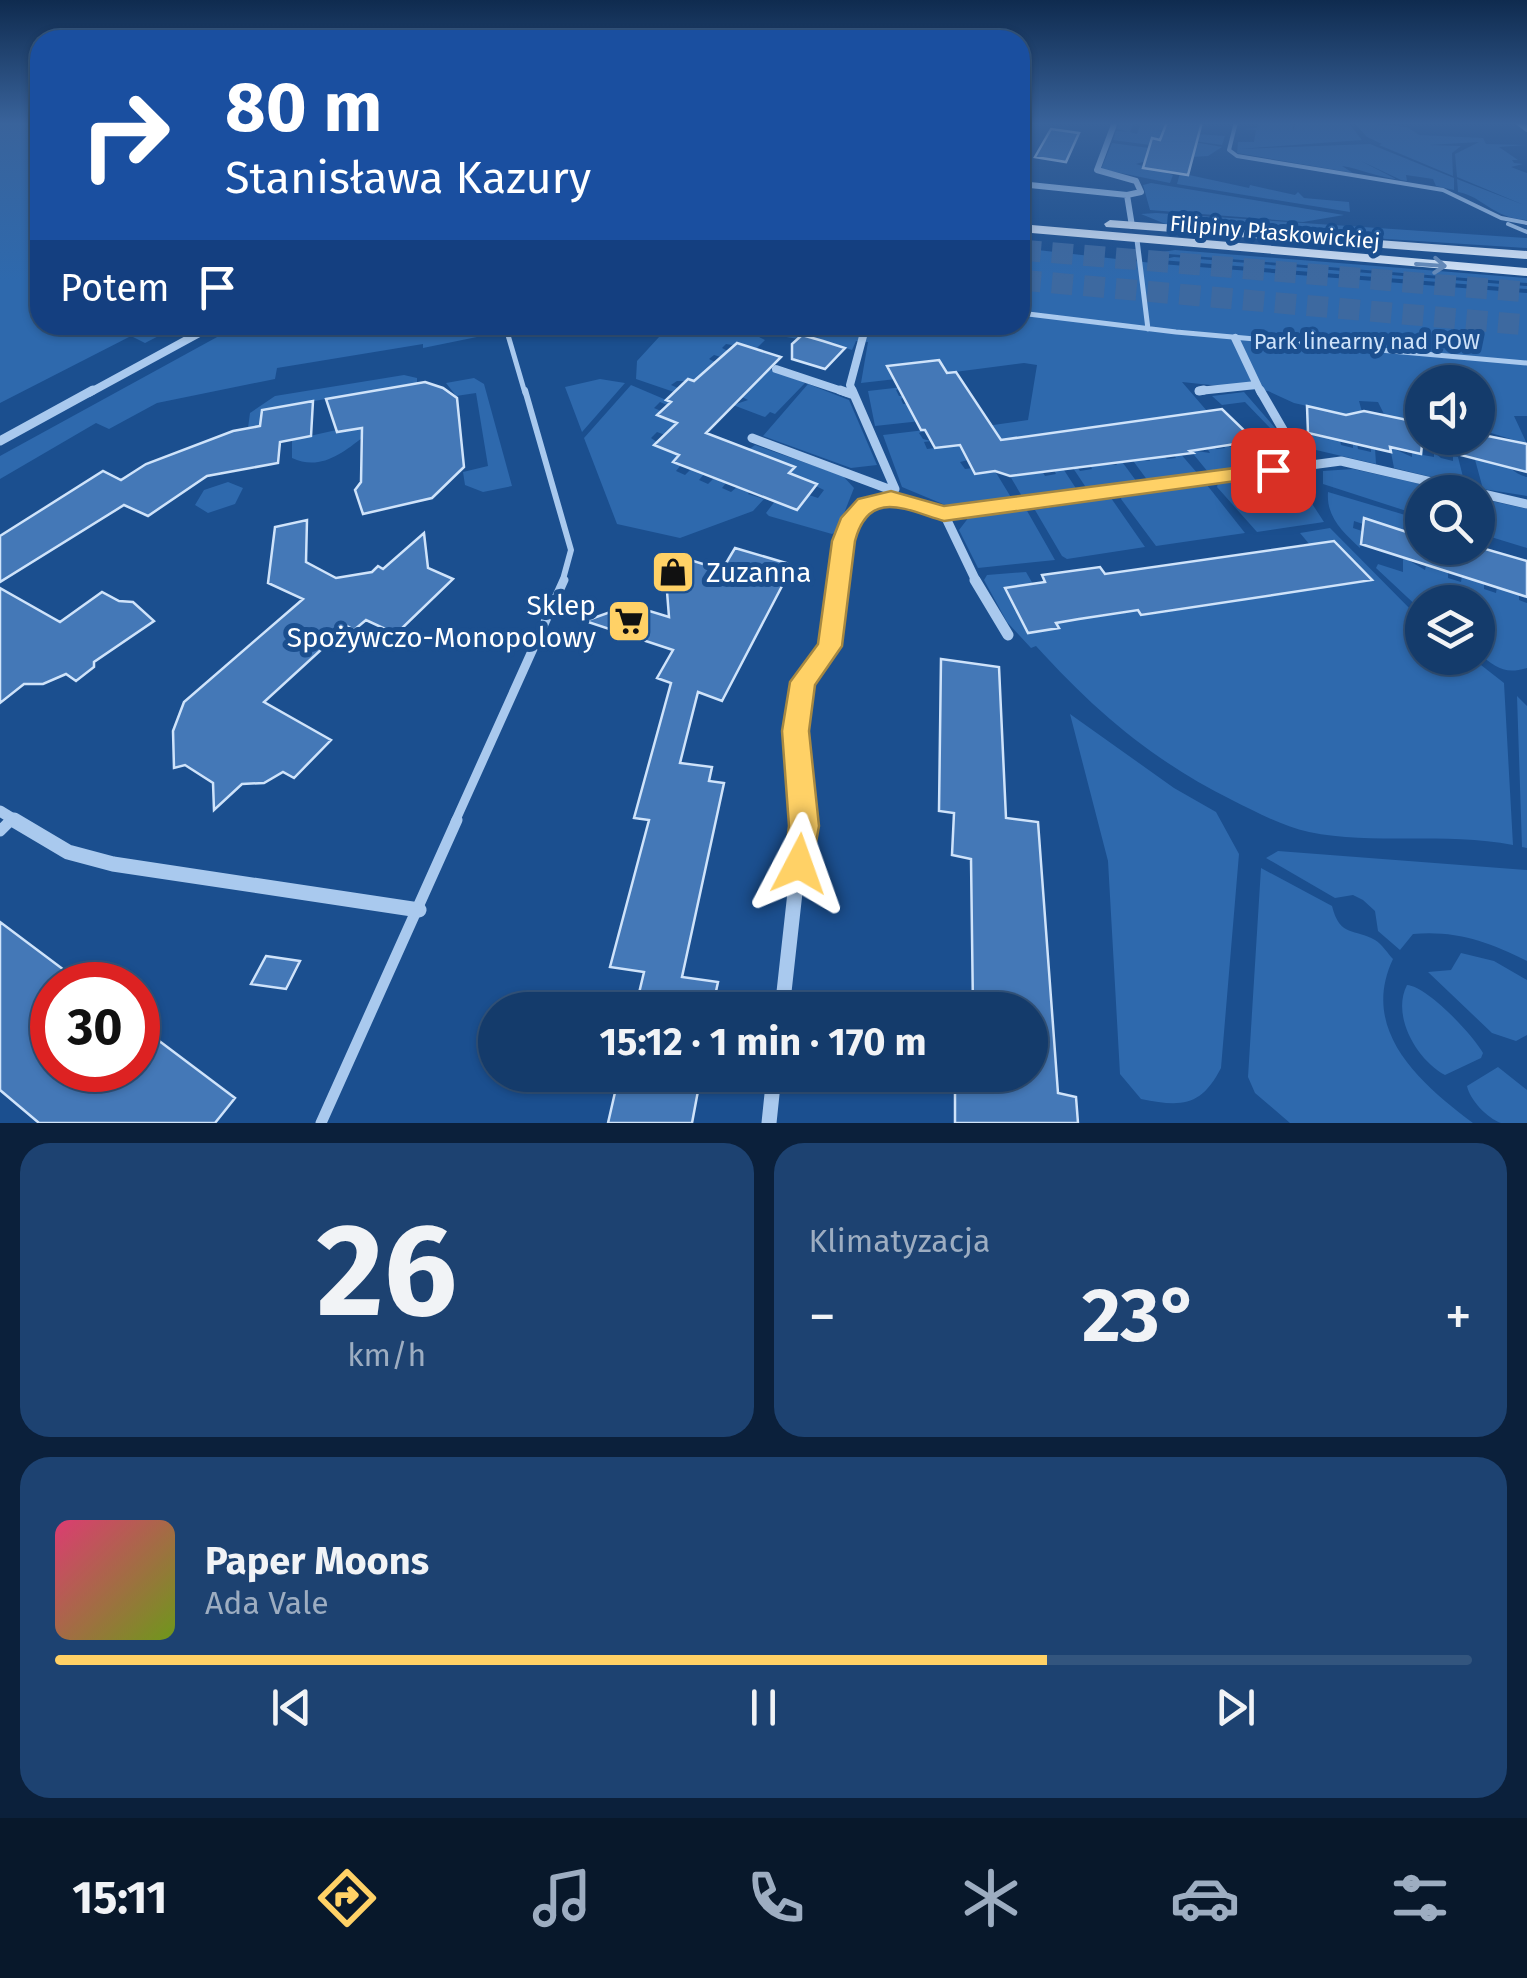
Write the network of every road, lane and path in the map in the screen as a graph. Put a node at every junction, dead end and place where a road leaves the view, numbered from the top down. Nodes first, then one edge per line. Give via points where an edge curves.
1 (1111, 174) edge
2 (1349, 174) edge
3 (1030, 185) edge
4 (1127, 195) junction
5 (1030, 216) edge
6 (1503, 222) junction
7 (1527, 222) edge
8 (1132, 226) junction
9 (1030, 229) edge
10 (1527, 232) edge
11 (1137, 240) junction
12 (1527, 255) edge
13 (1527, 272) edge
14 (1030, 315) edge
15 (1148, 329) junction
16 (196, 335) edge
17 (508, 335) edge
18 (863, 335) edge
19 (1235, 338) junction
20 (1527, 363) edge
21 (776, 369) dead end
22 (1256, 384) junction
23 (1199, 392) dead end
24 (854, 395) junction
25 (752, 438) dead end
26 (0, 441) edge
27 (1304, 466) junction
28 (893, 493) junction
29 (1527, 504) edge
30 (944, 514) junction
31 (1008, 634) dead end
32 (6, 815) edge
33 (0, 831) edge
34 (420, 910) junction
35 (784, 992) edge
36 (772, 1092) edge
37 (321, 1123) edge
38 (769, 1123) edge

1 - 4 street via 1139,183 1140,192
2 - 6 lane via 1443,190
3 - 4 street
4 - 8 street
5 - 8 main road, Filipiny Płaskowickiej
6 - 7 lane
6 - 10 lane
8 - 12 main road, Filipiny Płaskowickiej
9 - 11 main road, Filipiny Płaskowickiej
11 -> 13 main road, Filipiny Płaskowickiej
11 - 15 lane
14 - 15 lane
15 - 19 lane
16 - 26 street
17 - 34 lane via 564,522 569,568
18 - 24 street via 850,385
19 - 20 lane
19 - 22 street
21 - 24 street
22 - 23 street
22 - 27 street via 1292,435
24 - 28 street
25 - 28 street
27 - 29 street via 1341,461
27 - 30 street
28 - 30 street
28 - 35 street via 866,504 848,523 830,646 803,682 796,748 804,826
30 - 31 street
32 - 33 lane
32 - 34 street via 68,852 112,864
34 - 37 lane
36 - 38 street

